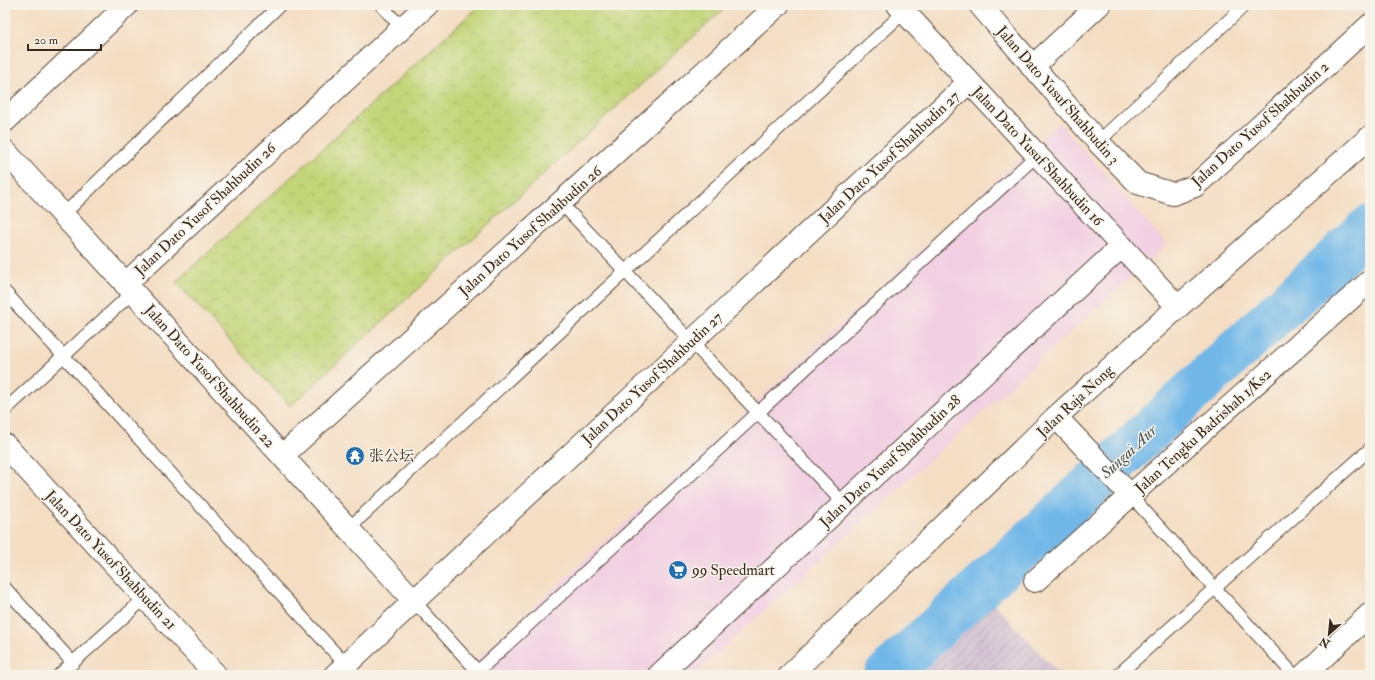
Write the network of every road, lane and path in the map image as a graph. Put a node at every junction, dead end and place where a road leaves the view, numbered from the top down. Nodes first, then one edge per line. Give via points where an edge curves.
1 (127, 5) edge
2 (280, 5) edge
3 (381, 5) edge
4 (427, 5) edge
5 (778, 5) edge
6 (980, 5) edge
7 (1099, 5) edge
8 (1244, 5) edge
9 (901, 8) edge
10 (1370, 25) edge
11 (402, 28) junction
12 (1032, 67) junction
13 (969, 82) junction
14 (5, 121) edge
15 (1370, 137) edge
16 (1098, 142) junction
17 (5, 151) edge
18 (1037, 155) junction
19 (1138, 183) joint
20 (561, 203) junction
21 (63, 215) junction
22 (1122, 246) junction
23 (625, 271) junction
24 (129, 288) junction
25 (5, 292) edge
26 (1366, 292) edge
27 (1178, 307) junction
28 (691, 342) junction
29 (63, 356) junction
30 (5, 410) edge
31 (758, 413) junction
32 (1056, 417) junction
33 (5, 444) edge
34 (1370, 449) edge
35 (282, 456) junction
36 (1131, 496) junction
37 (844, 504) junction
38 (348, 529) junction
39 (1035, 581) dead end
40 (5, 588) edge
41 (1215, 588) junction
42 (145, 598) junction
43 (414, 601) junction
44 (1370, 614) edge
45 (73, 663) junction
46 (341, 670) edge
47 (477, 674) edge
48 (1119, 674) edge
49 (59, 675) edge
50 (216, 675) edge
51 (659, 675) edge
52 (790, 675) edge
53 (1294, 675) edge
54 (1304, 675) edge

1 - 14 street
2 - 21 lane
3 - 11 lane
4 - 11 street, Jalan Dato Yusof Shahbudin 26
5 - 20 street, Jalan Dato Yusof Shahbudin 26
6 - 12 street, Jalan Dato Yusuf Shahbudin 3
7 - 12 street
8 - 16 lane
9 - 13 street, Jalan Dato Yusuf Shahbudin 16
9 - 23 lane
10 - 19 street, Jalan Dato Yusof Shahbudin 2 via 1195,186 1173,194
11 - 24 street, Jalan Dato Yusof Shahbudin 26
12 - 16 street, Jalan Dato Yusuf Shahbudin 3
13 - 18 street, Jalan Dato Yusuf Shahbudin 16
13 - 28 street, Jalan Dato Yusof Shahbudin 27
15 - 27 street, Jalan Raja Nong
16 - 19 street, Jalan Dato Yusuf Shahbudin 3
17 - 21 street, Jalan Dato Yusof Shahbudin 22
18 - 22 street, Jalan Dato Yusuf Shahbudin 16
18 - 31 lane
20 - 23 lane
20 - 35 street, Jalan Dato Yusof Shahbudin 26
21 - 24 street, Jalan Dato Yusof Shahbudin 22
22 - 27 street, Jalan Dato Yusuf Shahbudin 16
22 - 37 street, Jalan Dato Yusuf Shahbudin 28
23 - 28 lane
23 - 38 lane
24 - 29 lane
24 - 35 street, Jalan Dato Yusof Shahbudin 22
25 - 29 lane
26 - 36 street, Jalan Tengku Badrishah 1/Ks2
27 - 32 street, Jalan Raja Nong
28 - 31 lane
28 - 43 street, Jalan Dato Yusof Shahbudin 27
29 - 30 lane
29 - 46 lane
31 - 37 lane
31 - 47 lane
32 - 36 street
32 - 52 street, Jalan Raja Nong
33 - 42 street, Jalan Dato Yusof Shahbudin 21
34 - 41 lane
35 - 38 street, Jalan Dato Yusof Shahbudin 22
36 - 39 street, Jalan Tengku Badrishah 1/Ks2
36 - 41 lane
37 - 51 street, Jalan Dato Yusuf Shahbudin 28
38 - 43 street, Jalan Dato Yusof Shahbudin 22
40 - 45 lane
41 - 48 lane
41 - 53 lane
42 - 45 lane
42 - 50 street, Jalan Dato Yusof Shahbudin 21
43 - 46 street, Jalan Dato Yusof Shahbudin 27
43 - 47 lane
44 - 54 street
45 - 49 lane

